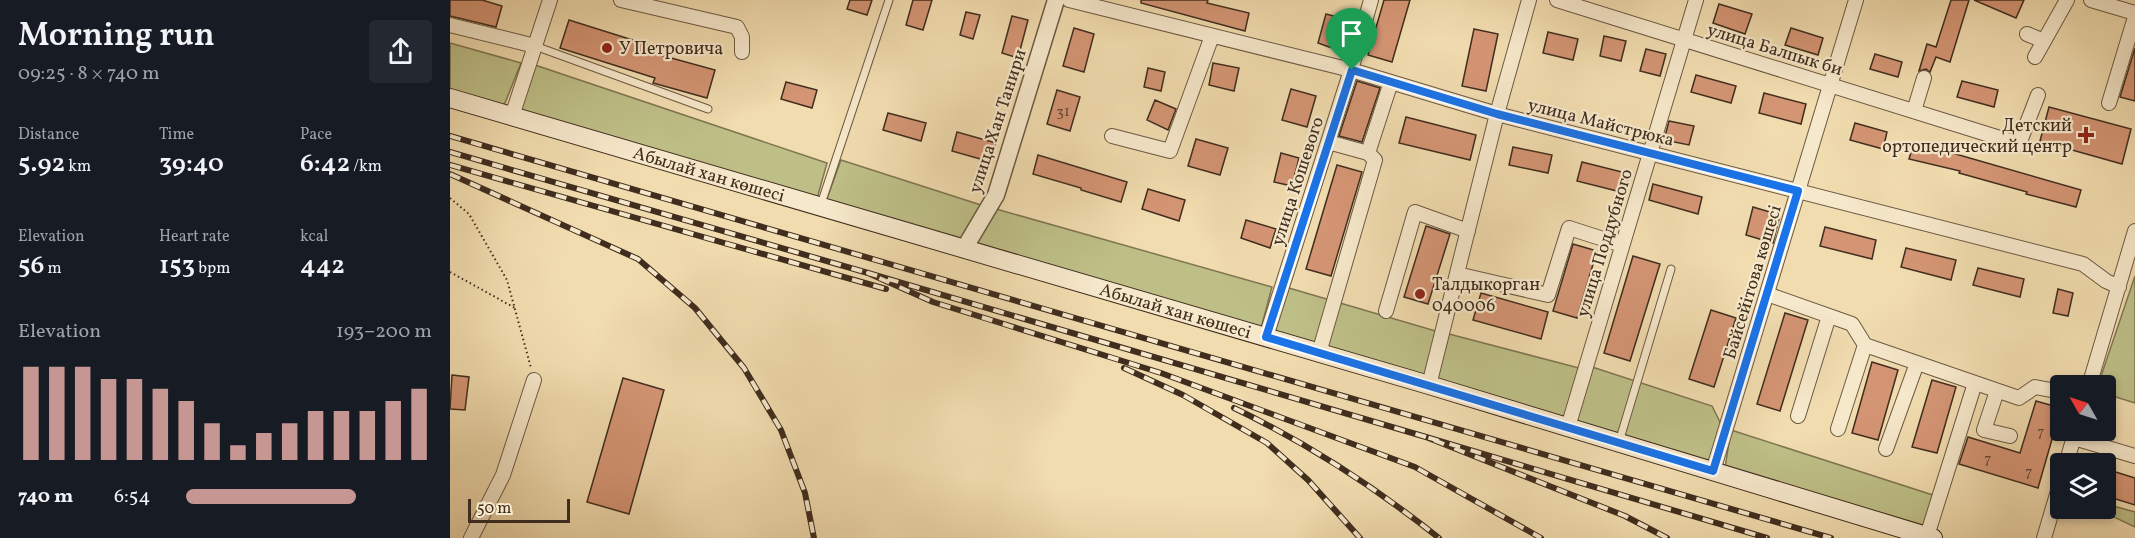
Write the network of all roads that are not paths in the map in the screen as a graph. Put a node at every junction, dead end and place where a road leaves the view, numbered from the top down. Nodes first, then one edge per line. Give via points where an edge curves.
1 (550, 0) edge
2 (621, 0) edge
3 (889, 0) edge
4 (1056, 0) edge
5 (1069, 0) edge
6 (1371, 0) edge
7 (1529, 0) edge
8 (1557, 0) edge
9 (1696, 0) edge
10 (1856, 0) edge
11 (2067, 0) edge
12 (2091, 0) edge
13 (2135, 13) edge
14 (2135, 17) edge
15 (450, 25) edge
16 (2027, 34) dead end
17 (1212, 36) junction
18 (1684, 39) junction
19 (2043, 41) junction
20 (535, 46) junction
21 (742, 52) dead end
22 (2035, 57) dead end
23 (1352, 70) junction
24 (1923, 78) dead end
25 (1391, 82) junction
26 (1831, 85) junction
27 (2038, 95) dead end
28 (450, 98) edge
29 (2109, 103) dead end
30 (708, 109) dead end
31 (1914, 111) junction
32 (1497, 114) junction
33 (512, 116) junction
34 (1112, 136) dead end
35 (1328, 142) junction
36 (1368, 153) junction
37 (1650, 153) junction
38 (1798, 191) junction
39 (820, 207) junction
40 (1468, 231) junction
41 (2135, 231) edge
42 (1622, 244) junction
43 (964, 249) junction
44 (2132, 251) edge
45 (1671, 268) dead end
46 (1457, 274) junction
47 (2119, 287) junction
48 (1767, 294) junction
49 (1386, 311) dead end
50 (1829, 316) junction
51 (1266, 337) junction
52 (1865, 345) junction
53 (1319, 353) junction
54 (1917, 363) junction
55 (2092, 375) edge
56 (534, 380) road end
57 (1975, 383) junction
58 (1430, 385) junction
59 (2050, 390) edge
60 (1997, 391) junction
61 (1798, 416) dead end
62 (1568, 427) junction
63 (1838, 429) dead end
64 (2010, 436) dead end
65 (2097, 441) edge
66 (1619, 442) junction
67 (1886, 449) dead end
68 (2134, 453) edge
69 (1713, 471) junction
70 (2050, 518) edge
71 (1930, 537) edge
72 (471, 538) edge
73 (2044, 538) edge

1 - 20 street
2 - 21 street via 737,27
3 - 39 lane
4 - 43 street, улица Хан Танири via 996,195
5 - 17 street, улица Майстрюка
6 - 23 street, улица Кошевого
7 - 32 street
8 - 18 street, улица Балпык би
9 - 18 street, улица Поддубного
10 - 26 street, Байсейітова көшесі
11 - 19 street
12 - 13 street
14 - 29 street
15 - 20 street
16 - 19 street
17 - 23 street, улица Майстрюка
17 - 34 street via 1170,151
18 - 26 street, улица Балпык би
18 - 37 street, улица Поддубного
19 - 22 street
20 - 30 lane
20 - 33 street
23 - 25 street, улица Майстрюка
23 - 35 street, улица Кошевого
24 - 31 street
25 - 32 street, улица Майстрюка
25 - 36 street
26 - 31 street, улица Балпык би
26 - 38 street, Байсейітова көшесі
27 - 31 street, улица Балпык би via 2019,144
28 - 33 main road, Абылай хан көшесі
32 - 37 street, улица Майстрюка
32 - 40 street
33 - 39 main road, Абылай хан көшесі
35 - 36 street
35 - 51 street, улица Кошевого
36 - 53 street via 1375,160
37 - 38 street, улица Майстрюка
37 - 42 street, улица Поддубного
38 - 47 street, улица Майстрюка via 2083,264
38 - 48 street, Байсейітова көшесі
39 - 43 main road, Абылай хан көшесі
40 - 46 street
40 - 49 street via 1415,212
41 - 44 street
42 - 46 street via 1569,228 1548,295
42 - 62 street, улица Поддубного
43 - 51 main road, Абылай хан көшесі
44 - 47 street
45 - 66 lane
46 - 58 street
47 - 55 street
48 - 50 street
48 - 69 street, Байсейітова көшесі
50 - 52 street via 1852,324
50 - 61 street
51 - 53 main road, Абылай хан көшесі
52 - 54 street
52 - 63 street
53 - 58 main road, Абылай хан көшесі
54 - 57 street
54 - 67 street
56 - 72 street via 503,475
57 - 60 street
57 - 71 street
58 - 62 main road, Абылай хан көшесі
59 - 60 street via 2035,387 2019,398
60 - 64 street via 1984,430
62 - 66 main road, Абылай хан көшесі
65 - 68 street
66 - 69 main road, Абылай хан көшесі
69 - 71 main road, Абылай хан көшесі
70 - 73 street

